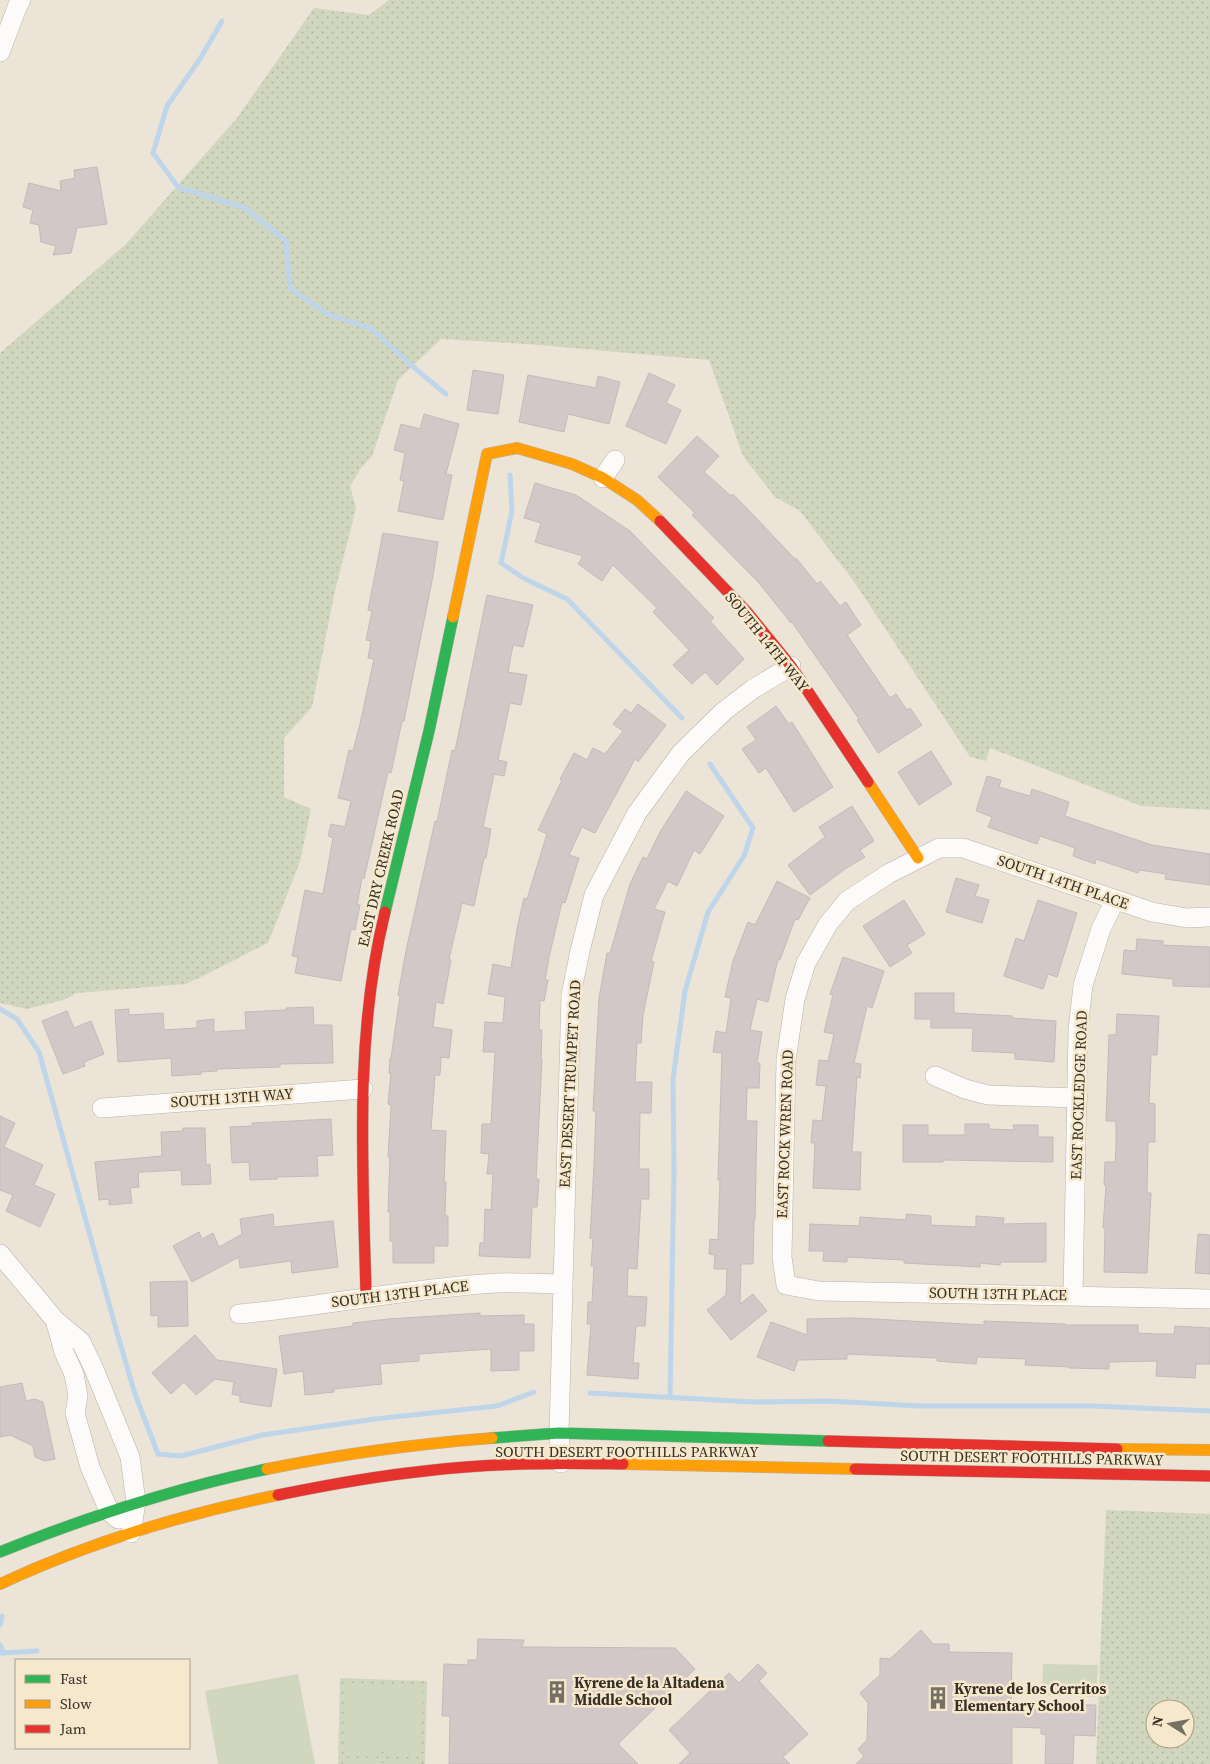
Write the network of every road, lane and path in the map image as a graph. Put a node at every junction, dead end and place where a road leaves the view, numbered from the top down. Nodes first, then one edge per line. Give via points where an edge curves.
1 (21, 0) edge
2 (0, 52) edge
3 (487, 454) joint
4 (615, 460) dead end
5 (603, 478) junction
6 (791, 666) junction
7 (918, 858) junction
8 (1114, 900) junction
9 (1210, 917) edge
10 (936, 1076) dead end
11 (363, 1089) junction
12 (1078, 1098) junction
13 (102, 1108) dead end
14 (0, 1254) edge
15 (562, 1284) junction
16 (786, 1285) joint
17 (1073, 1295) junction
18 (366, 1296) junction
19 (1210, 1299) edge
20 (239, 1314) dead end
21 (55, 1320) junction
22 (559, 1433) junction
23 (1210, 1450) edge
24 (921, 1457) junction
25 (561, 1463) junction
26 (1210, 1476) edge
27 (136, 1502) junction
28 (109, 1511) junction
29 (131, 1533) junction
30 (0, 1552) edge
31 (0, 1584) edge

1 - 2 street
3 - 5 street, SOUTH 14TH WAY via 517,448 572,464
3 - 11 street, EAST DRY CREEK ROAD via 429,731 380,931 363,1056
4 - 5 street
5 - 6 street, SOUTH 14TH WAY via 637,500 660,521 747,612
6 - 7 street, SOUTH 14TH WAY
6 - 15 street, EAST DESERT TRUMPET ROAD via 753,688 681,753 637,813 594,894 572,995
7 - 8 street, SOUTH 14TH PLACE via 939,848 962,848
7 - 16 street, EAST ROCK WREN ROAD via 846,901 828,924 806,963 795,999 786,1060 782,1257
8 - 9 street, SOUTH 14TH PLACE via 1152,912 1187,918
8 - 12 street, EAST ROCKLEDGE ROAD via 1083,985 1078,1030
10 - 12 street via 964,1089 988,1094
11 - 13 street, SOUTH 13TH WAY
11 - 18 street, EAST DRY CREEK ROAD
12 - 17 street, EAST ROCKLEDGE ROAD
14 - 21 street
15 - 18 street, SOUTH 13TH PLACE via 499,1283
15 - 22 street, EAST DESERT TRUMPET ROAD
16 - 17 street, SOUTH 13TH PLACE via 819,1291
17 - 19 street, SOUTH 13TH PLACE
18 - 20 street, SOUTH 13TH PLACE
21 - 27 street via 81,1342 94,1369 130,1457
21 - 28 street via 74,1374 78,1396 76,1413 90,1467
22 - 24 street, SOUTH DESERT FOOTHILLS PARKWAY
22 - 25 street, EAST DESERT TRUMPET ROAD
22 - 27 street, SOUTH DESERT FOOTHILLS PARKWAY via 400,1447 310,1460 226,1477
23 - 24 street, SOUTH DESERT FOOTHILLS PARKWAY via 1071,1448
24 - 25 street, SOUTH DESERT FOOTHILLS PARKWAY
24 - 26 street, SOUTH DESERT FOOTHILLS PARKWAY
25 - 29 street, SOUTH DESERT FOOTHILLS PARKWAY via 408,1473 326,1486 235,1505
27 - 28 street, SOUTH DESERT FOOTHILLS PARKWAY
27 - 29 street
28 - 29 street
28 - 30 street, SOUTH DESERT FOOTHILLS PARKWAY via 51,1530
29 - 31 street, SOUTH DESERT FOOTHILLS PARKWAY via 33,1568

